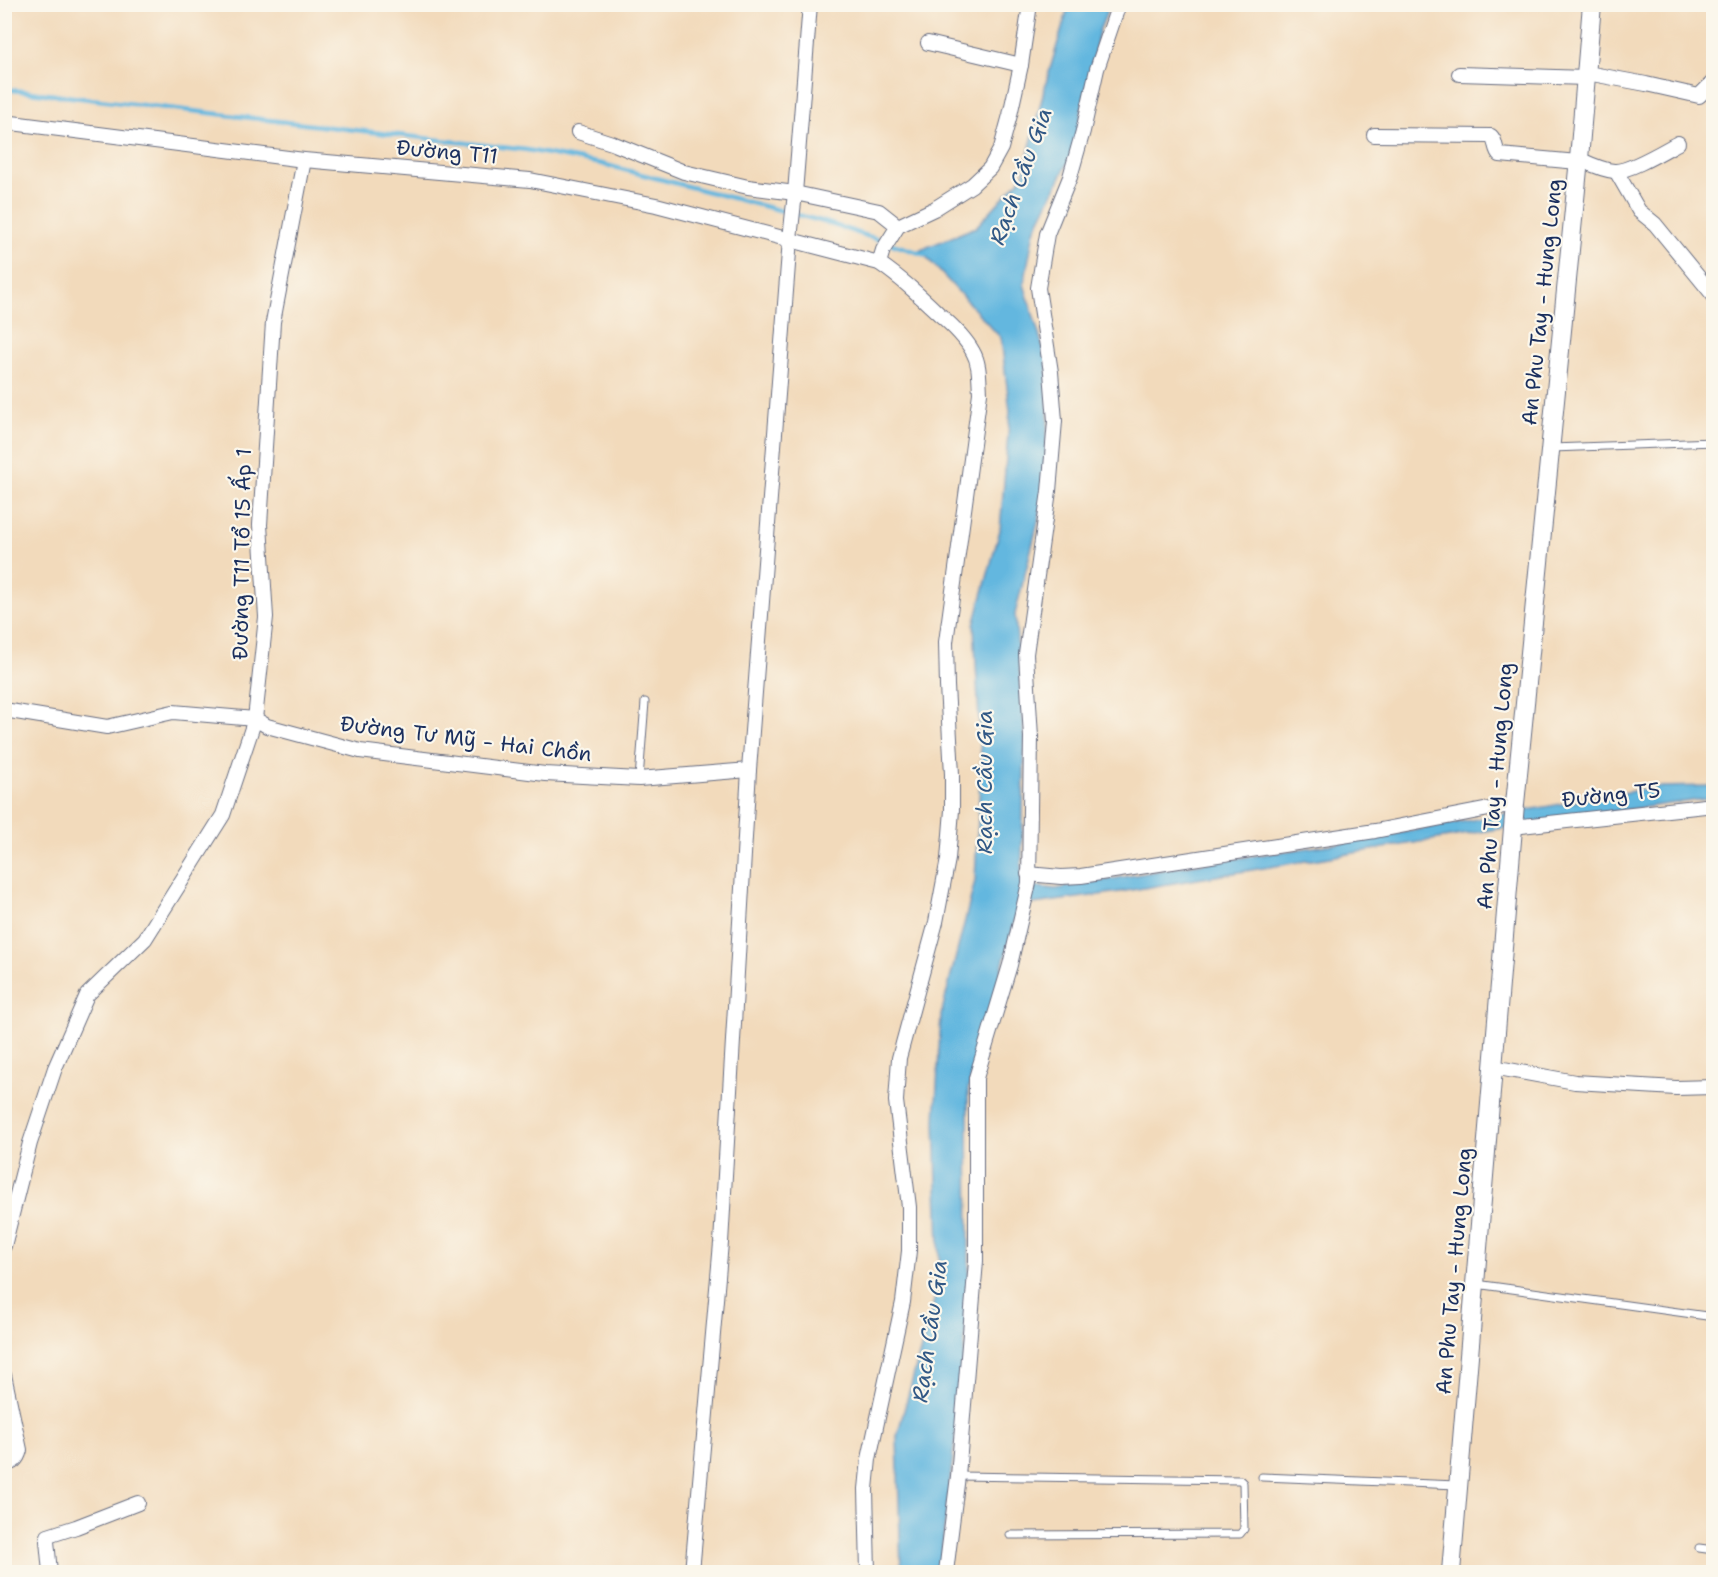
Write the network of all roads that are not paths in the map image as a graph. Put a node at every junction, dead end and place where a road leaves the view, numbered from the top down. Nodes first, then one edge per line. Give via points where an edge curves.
1 (810, 4) edge
2 (1030, 4) edge
3 (1119, 4) edge
4 (1592, 4) edge
5 (928, 43) dead end
6 (1021, 65) junction
7 (1459, 74) dead end
8 (1586, 75) junction
9 (1713, 81) edge
10 (4, 122) edge
11 (578, 132) dead end
12 (1374, 135) dead end
13 (1678, 143) dead end
14 (304, 160) junction
15 (1579, 160) junction
16 (1616, 171) junction
17 (795, 193) junction
18 (898, 226) junction
19 (790, 239) junction
20 (881, 256) junction
21 (1713, 296) edge
22 (1713, 442) edge
23 (1549, 448) junction
24 (645, 702) dead end
25 (4, 710) edge
26 (255, 719) junction
27 (749, 770) junction
28 (639, 779) junction
29 (1713, 805) edge
30 (1515, 806) junction
31 (1513, 827) junction
32 (1029, 879) junction
33 (1493, 1067) junction
34 (1713, 1087) edge
35 (4, 1246) edge
36 (1476, 1284) junction
37 (1713, 1317) edge
38 (4, 1375) edge
39 (4, 1464) edge
40 (958, 1476) junction
41 (1262, 1477) dead end
42 (1458, 1485) junction
43 (138, 1503) dead end
44 (1010, 1535) dead end
45 (1699, 1548) dead end
46 (1713, 1550) edge
47 (50, 1572) edge
48 (692, 1572) edge
49 (868, 1572) edge
50 (946, 1572) edge
51 (1451, 1572) edge

1 - 17 street
2 - 6 street
3 - 32 street via 1097,69 1070,177 1047,234 1038,288 1055,421 1026,654 1031,737
4 - 8 street, An Phu Tay - Hung Long
5 - 6 street
6 - 18 street via 1001,148 990,168 972,185 934,209
7 - 8 street
8 - 9 street via 1699,96
8 - 15 street, An Phu Tay - Hung Long
10 - 14 street, Đường T11
11 - 17 street via 684,171 748,187
12 - 15 street via 1491,136 1500,155
13 - 16 street
14 - 19 street, Đường T11 via 530,180 656,205
14 - 26 street, Đường T11 Tổ 15 Ấp 1 via 273,322 260,525 266,617
15 - 16 street
15 - 23 street, An Phu Tay - Hung Long
16 - 21 street via 1639,211 1655,224
17 - 18 street via 879,211
17 - 19 street
18 - 20 street
19 - 20 street, Đường T11
19 - 27 street
20 - 49 street via 965,339 978,365 980,393 946,642 952,774 948,859 899,1058 896,1101 909,1207 909,1251 903,1302 869,1459
22 - 23 lane
23 - 30 street, An Phu Tay - Hung Long
24 - 28 lane
25 - 26 street, Đường Tư Mỹ - Hai Chồn via 106,727 173,712
26 - 28 street, Đường Tư Mỹ - Hai Chồn via 267,726 360,751 545,774
26 - 35 street, Đường T11 Tổ 15 Ấp 1 via 223,815 145,939 87,995 30,1143
27 - 28 street, Đường Tư Mỹ - Hai Chồn
27 - 48 street via 721,1243
29 - 31 street, Đường T5
30 - 31 street, An Phu Tay - Hung Long
30 - 32 street via 1080,876
31 - 33 street, An Phu Tay - Hung Long
32 - 40 street via 1010,965 976,1078 975,1261
33 - 34 street via 1575,1082
33 - 36 street, An Phu Tay - Hung Long
36 - 37 lane
36 - 42 street, An Phu Tay - Hung Long
38 - 39 street via 20,1450 18,1458
40 - 44 lane via 1243,1483 1244,1529 1240,1534
40 - 50 street
41 - 42 lane
42 - 51 street, An Phu Tay - Hung Long
43 - 47 street via 48,1536
45 - 46 lane

